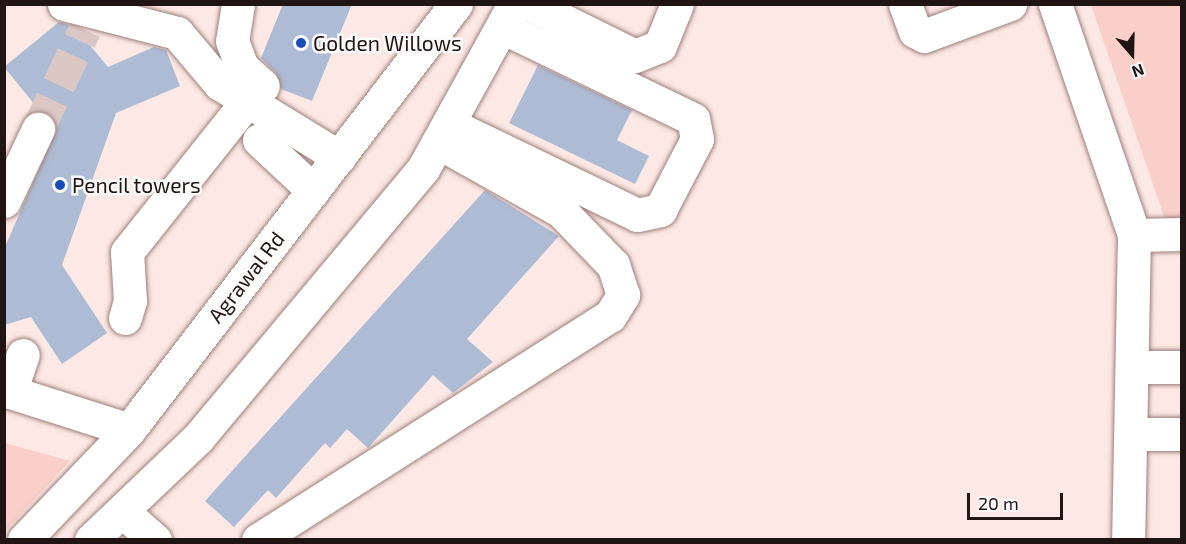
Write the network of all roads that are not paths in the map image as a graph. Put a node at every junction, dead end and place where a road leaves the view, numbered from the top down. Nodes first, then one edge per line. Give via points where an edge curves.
1 (238, 4) edge
2 (456, 4) edge
3 (530, 4) edge
4 (677, 4) edge
5 (905, 4) edge
6 (1010, 4) edge
7 (1055, 4) edge
8 (81, 15) edge
9 (509, 16) edge
10 (258, 109) junction
11 (38, 129) tunnel mouth
12 (444, 133) junction
13 (339, 157) junction
14 (314, 190) junction
15 (4, 201) edge
16 (1182, 234) edge
17 (1134, 235) junction
18 (125, 318) dead end
19 (23, 355) dead end
20 (1182, 367) edge
21 (1133, 368) junction
22 (7, 391) edge
23 (129, 430) junction
24 (1132, 434) junction
25 (1182, 434) edge
26 (122, 511) junction
27 (24, 540) edge
28 (91, 540) edge
29 (156, 540) edge
30 (258, 540) edge
31 (1128, 540) edge

1 - 10 street via 232,41
2 - 13 street, Agrawal Rd
3 - 4 street via 635,56 660,46
5 - 6 street via 915,31 924,36
7 - 17 street
8 - 10 street via 177,33 220,84
9 - 12 street
9 - 12 street via 693,119 697,139 660,210 637,215
10 - 13 street
10 - 14 street
10 - 18 street via 127,252 130,300
11 - 15 street
12 - 26 street via 423,169 198,438
12 - 30 street via 561,211 613,265 623,295 610,316
13 - 14 street, Agrawal Rd
14 - 23 street, Agrawal Rd
16 - 17 street
17 - 21 street
19 - 22 street
20 - 21 street
21 - 24 street
22 - 23 street
23 - 27 street, Agrawal Rd
24 - 25 street
24 - 31 street
26 - 28 street
26 - 29 street

